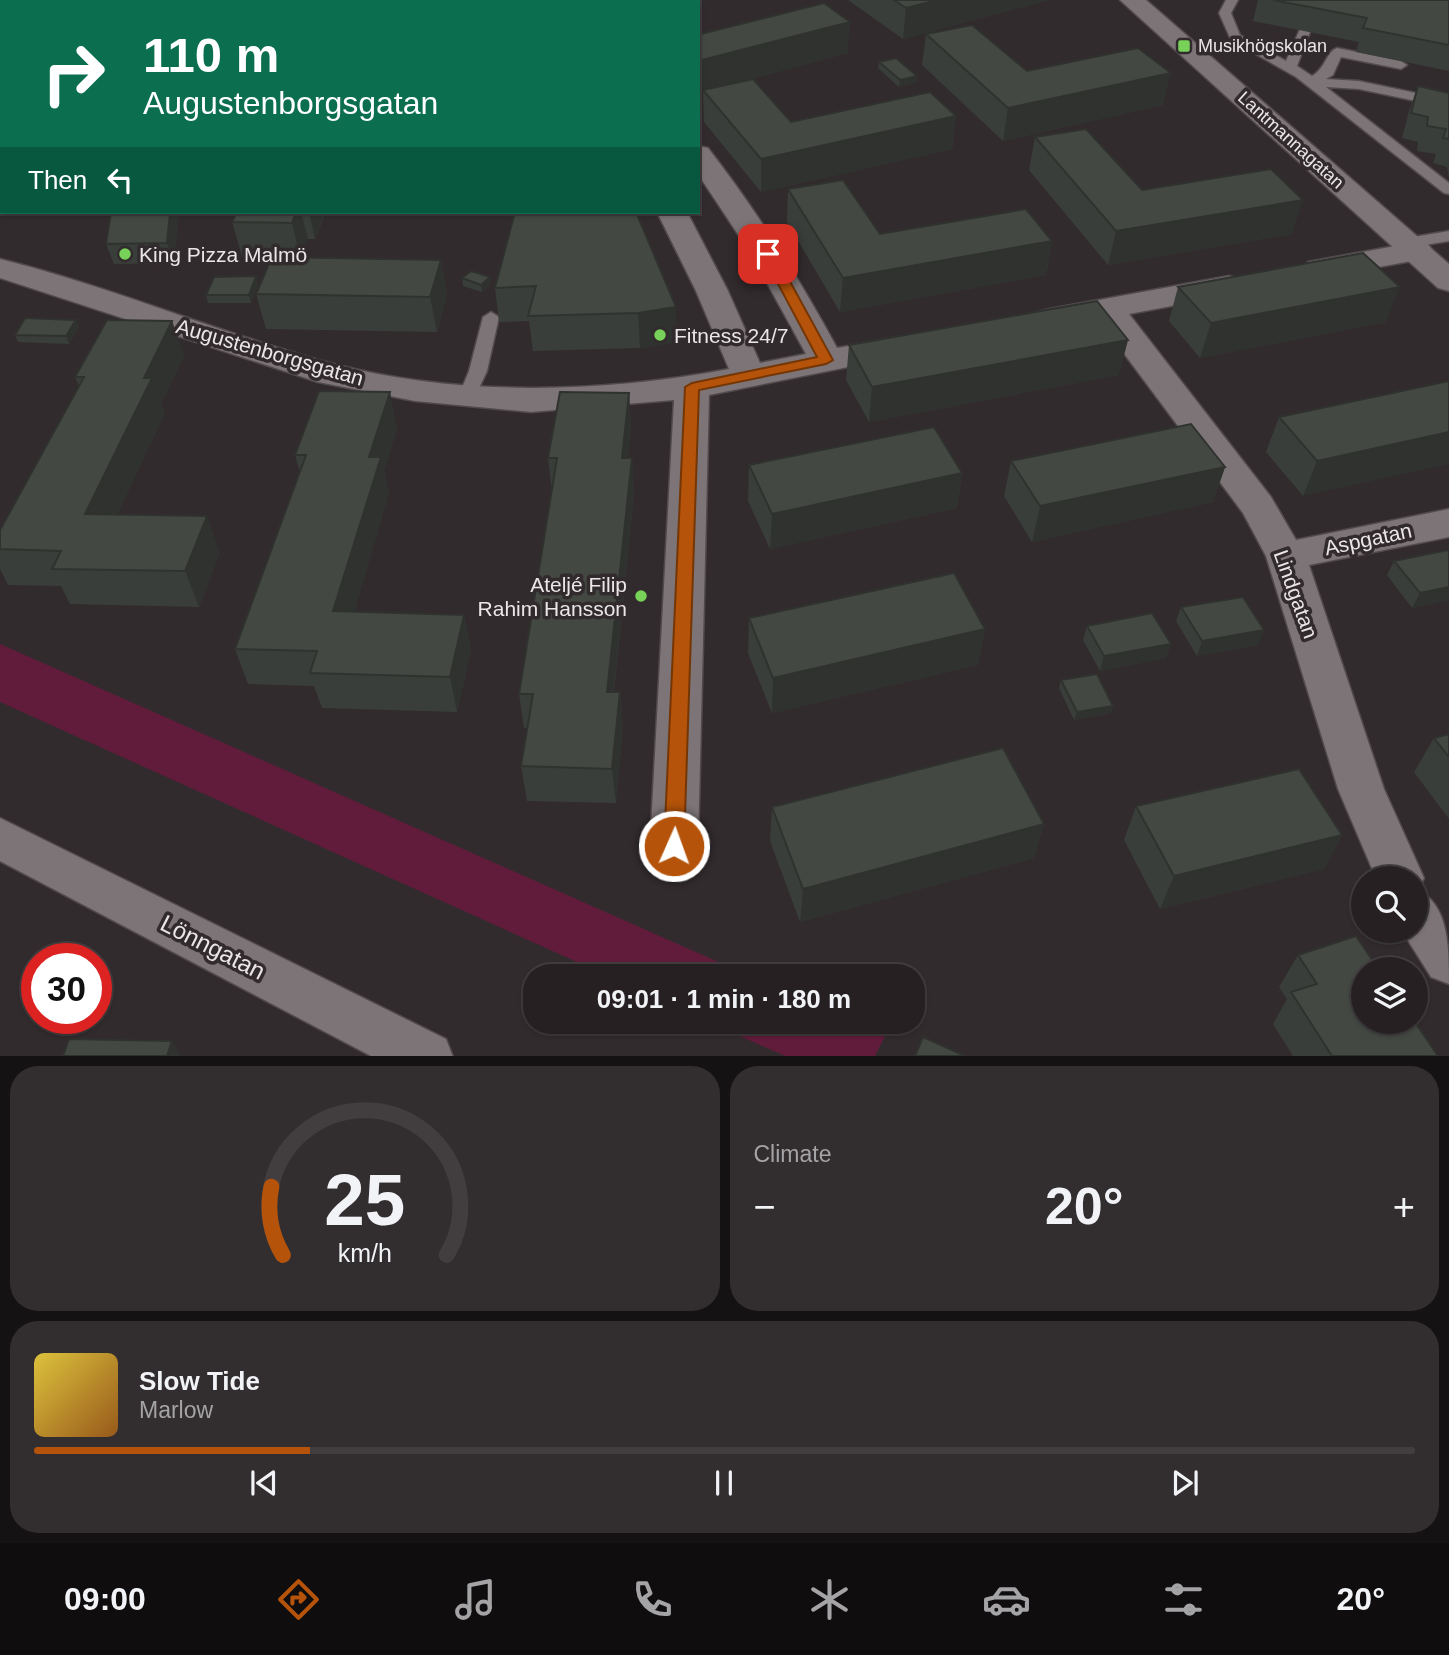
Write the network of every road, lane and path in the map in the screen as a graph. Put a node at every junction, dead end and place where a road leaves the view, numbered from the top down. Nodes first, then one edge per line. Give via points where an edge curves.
1 (1132, 0) edge
2 (1232, 0) edge
3 (1304, 32) edge
4 (1401, 65) edge
5 (1290, 68) junction
6 (1311, 82) junction
7 (1449, 104) edge
8 (700, 157) edge
9 (1449, 190) edge
10 (673, 214) edge
11 (1449, 236) edge
12 (1412, 247) junction
13 (0, 268) edge
14 (1449, 281) edge
15 (1107, 308) junction
16 (491, 317) dead end
17 (1027, 323) edge
18 (933, 340) edge
19 (826, 360) junction
20 (748, 374) junction
21 (692, 387) junction
22 (468, 395) junction
23 (1449, 523) edge
24 (1286, 556) junction
25 (0, 838) edge
26 (674, 846) dead end
27 (1395, 866) edge
28 (1428, 929) edge
29 (1449, 961) edge
30 (427, 1056) edge

1 - 12 street, Lantmannagatan
2 - 5 lane via 1225,13 1235,37
3 - 5 lane
4 - 6 lane via 1337,52 1328,72
5 - 6 lane
6 - 7 lane via 1359,85
6 - 9 lane
8 - 19 street via 782,276
10 - 20 street
11 - 12 lane
12 - 14 street, Lantmannagatan
12 - 15 street
13 - 22 street, Augustenborgsgatan via 330,374
15 - 17 street
15 - 24 street, Lindgatan via 1258,506
16 - 22 lane
18 - 19 street, Augustenborgsgatan
19 - 20 street, Augustenborgsgatan
20 - 21 street, Augustenborgsgatan
21 - 22 street, Augustenborgsgatan via 531,401
21 - 26 street
23 - 24 street, Aspgatan
24 - 27 street, Lindgatan via 1361,789
25 - 30 street, Lönngatan
28 - 29 street

